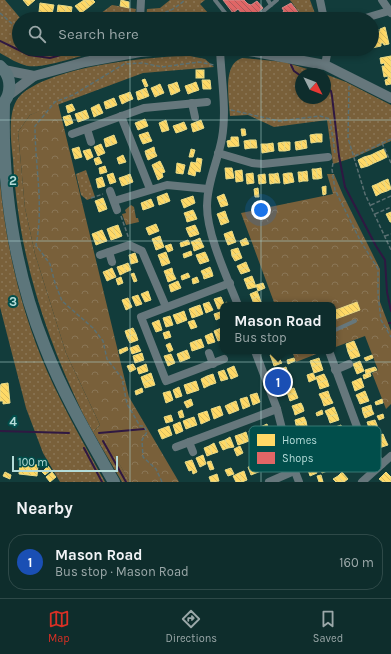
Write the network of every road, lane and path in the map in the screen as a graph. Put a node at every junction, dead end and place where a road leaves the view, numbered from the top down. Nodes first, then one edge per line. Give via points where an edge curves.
1 (142, 0) edge
2 (185, 0) edge
3 (215, 0) edge
4 (268, 0) edge
5 (277, 0) edge
6 (320, 0) edge
7 (382, 0) edge
8 (271, 5) junction
9 (141, 12) edge
10 (169, 12) edge
11 (224, 12) edge
12 (262, 12) edge
13 (323, 12) edge
14 (390, 12) edge
15 (0, 13) edge
16 (379, 15) edge
17 (12, 24) edge
18 (112, 56) edge
19 (221, 56) edge
20 (276, 56) edge
21 (327, 56) edge
22 (325, 65) junction
23 (221, 66) junction
24 (2, 68) edge
25 (34, 76) junction
26 (349, 76) junction
27 (391, 98) edge
28 (4, 101) edge
29 (207, 102) dead end
30 (192, 103) junction
31 (223, 109) junction
32 (121, 116) junction
33 (194, 117) dead end
34 (87, 129) junction
35 (72, 134) dead end
36 (2, 136) edge
37 (391, 139) edge
38 (91, 142) dead end
39 (382, 144) junction
40 (218, 153) junction
41 (354, 156) junction
42 (332, 158) junction
43 (391, 163) edge
44 (150, 189) junction
45 (208, 189) junction
46 (110, 191) joint
47 (391, 196) edge
48 (91, 198) dead end
49 (114, 201) junction
50 (370, 205) junction
51 (391, 207) edge
52 (117, 210) joint
53 (375, 214) junction
54 (391, 234) edge
55 (385, 236) junction
56 (129, 245) junction
57 (391, 250) edge
58 (108, 252) junction
59 (100, 255) dead end
60 (112, 262) dead end
61 (230, 283) junction
62 (237, 302) edge
63 (166, 307) junction
64 (355, 321) dead end
65 (336, 330) edge
66 (391, 337) edge
67 (209, 353) dead end
68 (256, 354) edge
69 (329, 354) edge
70 (224, 359) dead end
71 (213, 364) junction
72 (349, 364) dead end
73 (335, 370) junction
74 (277, 409) junction
75 (282, 426) edge
76 (357, 426) edge
77 (189, 442) junction
78 (176, 447) dead end
79 (193, 452) dead end
80 (391, 456) edge
81 (382, 464) edge
82 (292, 472) edge
83 (295, 472) edge
84 (373, 472) edge
85 (114, 482) edge
86 (162, 482) edge
87 (269, 482) edge
88 (300, 482) edge
89 (362, 482) edge

1 - 9 street
2 - 10 path
3 - 11 lane
4 - 8 lane
5 - 8 lane
6 - 13 street
7 - 14 street
8 - 12 lane
14 - 16 street
15 - 17 path
18 - 25 street
19 - 23 street
20 - 22 street
21 - 22 street
22 - 26 street
23 - 31 street
23 - 86 path via 199,62 162,67 143,63 124,64 73,95 54,102 35,126 40,196 40,226 36,245 50,264 62,301 93,328 103,342 107,359 122,378 127,404 136,422 144,426 147,432 142,440 143,457 156,469
24 - 25 street
24 - 28 main road via 10,82
25 - 28 street
26 - 27 street
26 - 41 path via 348,138
28 - 36 main road
29 - 30 street
30 - 32 street via 157,105
30 - 33 street
31 - 40 street via 222,138
31 - 42 path via 279,121 320,116 330,119
32 - 34 street
32 - 44 street
34 - 35 street
34 - 38 street
36 - 85 main road via 18,256 30,304 45,347 74,410
37 - 39 path
39 - 41 path
39 - 43 path
40 - 42 street via 263,164
40 - 45 street
41 - 50 path
42 - 66 path via 335,190 378,269 381,320
44 - 45 street via 167,185
44 - 49 street
45 - 61 street via 209,227
46 - 48 path
46 - 49 street
47 - 50 path
49 - 52 street
50 - 53 path
51 - 53 path
52 - 56 path via 127,232
53 - 55 path
54 - 55 path
55 - 57 path
56 - 58 street
56 - 63 street via 142,251 146,256
58 - 59 street
58 - 60 street
61 - 62 street
61 - 63 street
63 - 71 street via 139,318 166,381
64 - 65 lane
67 - 71 street
68 - 74 street
69 - 73 street
70 - 71 street
72 - 73 street
73 - 76 street
74 - 75 street
74 - 77 street
77 - 78 street
77 - 79 street
80 - 81 street
82 - 87 street
83 - 88 street
84 - 89 street

